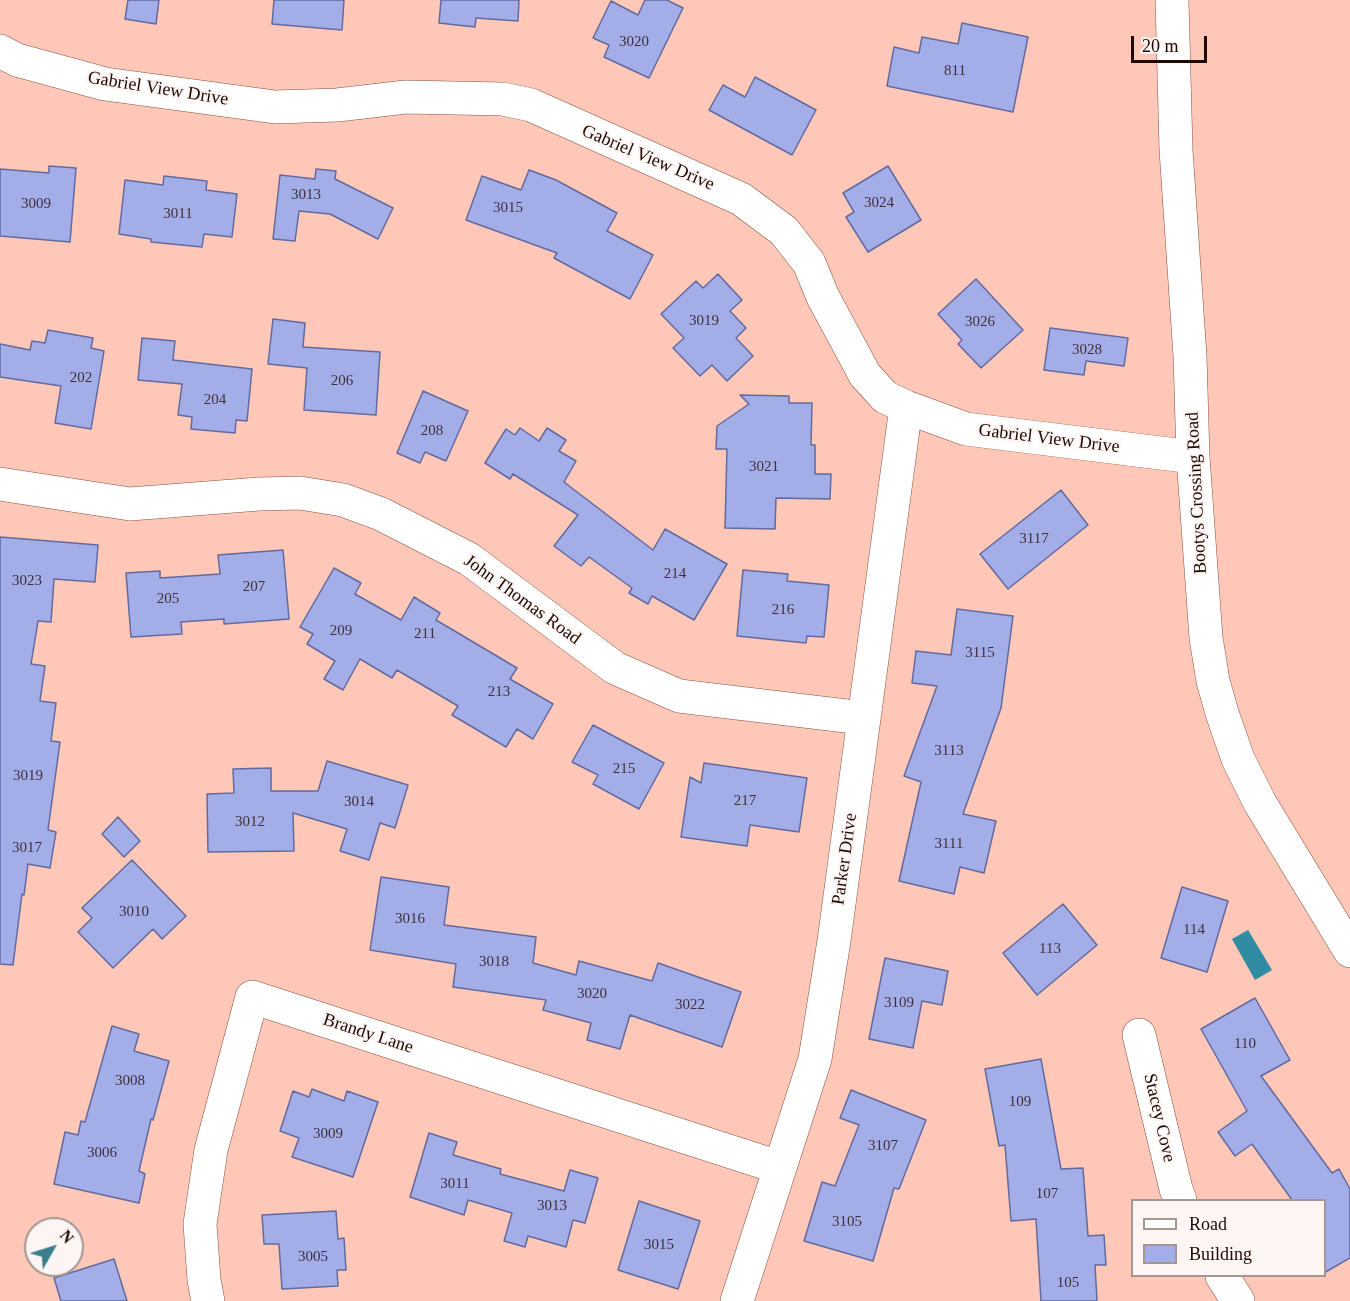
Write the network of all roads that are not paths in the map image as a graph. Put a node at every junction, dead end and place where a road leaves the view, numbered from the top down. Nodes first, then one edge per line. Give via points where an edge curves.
1 (1172, 0) edge
2 (0, 51) edge
3 (906, 407) junction
4 (1193, 457) junction
5 (0, 484) edge
6 (863, 718) junction
7 (1350, 951) edge
8 (1139, 1035) dead end
9 (778, 1167) junction
10 (1180, 1199) edge
11 (1223, 1277) edge
12 (208, 1301) edge
13 (737, 1301) edge
14 (1238, 1301) edge

1 - 4 street, Bootys Crossing Road
2 - 3 street, Gabriel View Drive via 17,60 105,84 275,107 406,97 503,99 531,105 741,199 783,231 809,263 864,375 885,397
3 - 4 street, Gabriel View Drive via 966,429
3 - 6 street, Parker Drive
4 - 7 street, Bootys Crossing Road via 1206,638 1222,713 1238,759 1260,803
5 - 6 street, John Thomas Road via 130,504 300,493 344,500 381,514 469,559 615,668 679,696
6 - 9 street, Parker Drive via 815,1059
8 - 10 street, Stacey Cove
9 - 12 street, Brandy Lane via 252,997 211,1150 200,1224
9 - 13 street, Parker Drive
11 - 14 street

